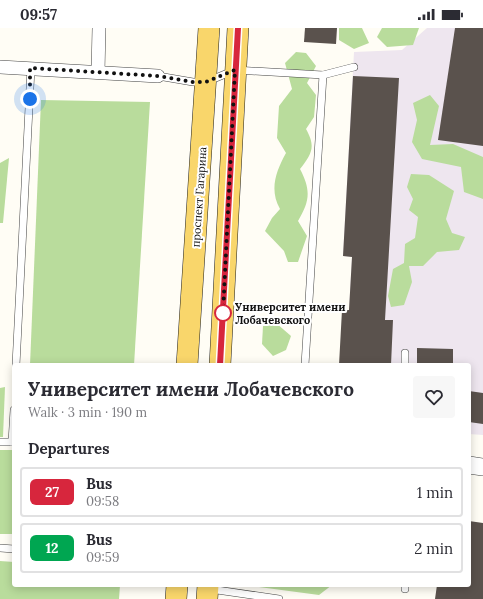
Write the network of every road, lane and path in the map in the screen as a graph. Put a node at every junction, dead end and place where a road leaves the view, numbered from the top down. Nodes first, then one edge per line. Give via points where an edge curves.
1 (99, 28) edge
2 (209, 28) edge
3 (238, 28) edge
4 (0, 67) edge
5 (354, 67) dead end
6 (30, 68) junction
7 (235, 70) junction
8 (98, 72) junction
9 (323, 75) junction
10 (158, 76) joint
11 (206, 82) junction
12 (405, 353) dead end
13 (16, 363) edge
14 (187, 363) edge
15 (220, 363) edge
16 (306, 363) edge
17 (404, 363) edge
18 (0, 442) edge
19 (12, 442) edge
20 (471, 465) edge
21 (483, 467) edge
22 (0, 548) edge
23 (12, 549) edge
24 (177, 587) edge
25 (207, 591) edge
26 (176, 599) edge
27 (279, 599) edge

1 - 8 street
2 - 11 main road, проспект Гагарина
3 - 7 main road
4 - 6 street
5 - 9 lane
6 - 8 street
6 - 13 lane
7 - 9 lane
7 - 11 lane
7 - 15 main road
8 - 10 street
9 - 16 lane
10 - 11 lane
11 - 14 main road, проспект Гагарина
12 - 17 lane
18 - 19 lane
20 - 21 street
22 - 23 lane
24 - 26 main road
25 - 27 lane

